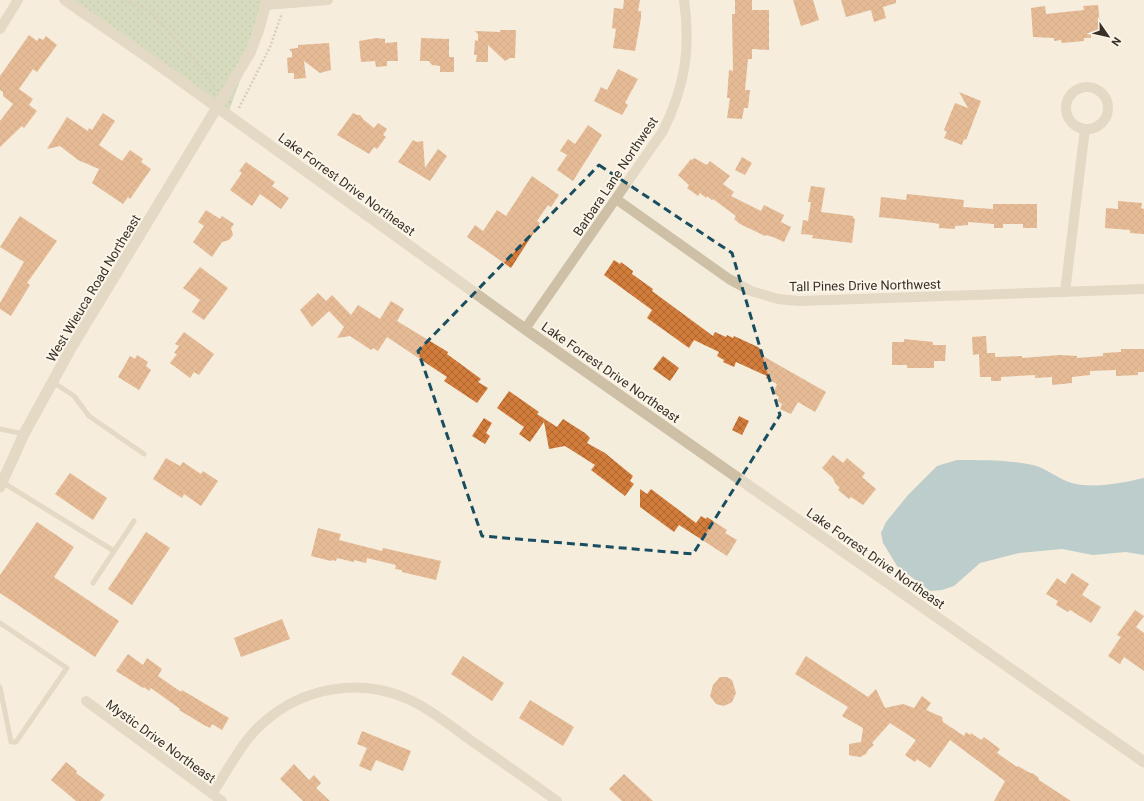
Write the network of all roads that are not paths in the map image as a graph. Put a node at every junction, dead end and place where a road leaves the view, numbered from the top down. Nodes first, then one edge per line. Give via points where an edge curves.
1 (18, 0) edge
2 (65, 0) edge
3 (328, 0) edge
4 (684, 0) edge
5 (267, 2) edge
6 (0, 29) edge
7 (218, 108) junction
8 (1085, 129) junction
9 (616, 199) junction
10 (1144, 290) edge
11 (1065, 292) junction
12 (525, 329) junction
13 (53, 382) junction
14 (0, 429) edge
15 (24, 434) junction
16 (144, 454) dead end
17 (1, 484) edge
18 (134, 521) dead end
19 (114, 551) junction
20 (93, 583) dead end
21 (0, 623) edge
22 (0, 687) edge
23 (86, 701) dead end
24 (1144, 762) edge
25 (212, 794) junction
26 (222, 801) edge
27 (556, 801) edge

1 - 6 street
2 - 7 street, Lake Forrest Drive Northeast
3 - 5 street
4 - 9 street, Barbara Lane Northwest via 688,24 687,53 682,83 674,108 663,131
5 - 7 street, West Wieuca Road Northeast via 250,53
7 - 12 street, Lake Forrest Drive Northeast
7 - 13 street, West Wieuca Road Northeast
8 - 8 street via 1101,124 1108,109 1103,94 1088,87 1073,92 1065,107 1072,123
8 - 11 street
9 - 11 street, Tall Pines Drive Northwest via 729,279 751,291 778,299 799,301
9 - 12 street, Barbara Lane Northwest
10 - 11 street, Tall Pines Drive Northwest
12 - 24 street, Lake Forrest Drive Northeast
13 - 15 street, West Wieuca Road Northeast
13 - 16 lane via 74,396 89,416
14 - 15 lane
15 - 17 street, West Wieuca Road Northeast
17 - 19 lane
18 - 19 lane
19 - 20 lane
21 - 22 lane via 67,668 16,742 11,742
23 - 25 street, Mystic Drive Northeast
25 - 26 street, Mystic Drive Northeast
25 - 27 street via 250,737 278,710 320,691 366,688 395,694 424,707

